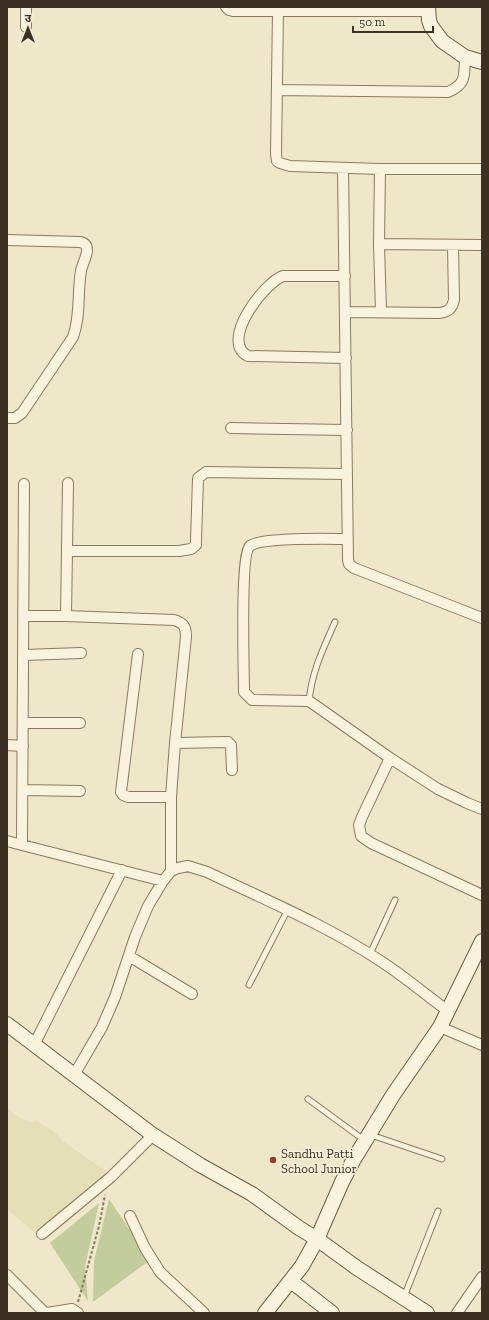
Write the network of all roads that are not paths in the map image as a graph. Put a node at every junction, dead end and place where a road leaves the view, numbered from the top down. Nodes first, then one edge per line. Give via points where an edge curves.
1 (26, 7) edge
2 (226, 7) edge
3 (428, 9) edge
4 (278, 10) junction
5 (26, 27) dead end
6 (465, 57) junction
7 (482, 62) edge
8 (277, 90) junction
9 (344, 168) junction
10 (380, 170) junction
11 (482, 170) edge
12 (7, 240) edge
13 (379, 244) junction
14 (453, 245) junction
15 (482, 245) edge
16 (345, 276) junction
17 (345, 312) junction
18 (381, 312) junction
19 (346, 358) junction
20 (7, 418) edge
21 (231, 428) dead end
22 (347, 430) junction
23 (347, 474) junction
24 (68, 483) dead end
25 (24, 484) dead end
26 (347, 539) junction
27 (68, 551) junction
28 (24, 616) junction
29 (66, 616) junction
30 (482, 618) edge
31 (335, 622) dead end
32 (81, 653) dead end
33 (138, 654) dead end
34 (24, 655) junction
35 (309, 701) junction
36 (23, 723) junction
37 (80, 723) dead end
38 (175, 743) junction
39 (7, 746) edge
40 (23, 746) junction
41 (390, 758) junction
42 (232, 770) dead end
43 (24, 790) junction
44 (80, 791) dead end
45 (171, 797) junction
46 (482, 809) edge
47 (7, 841) edge
48 (22, 845) junction
49 (122, 870) junction
50 (171, 871) junction
51 (163, 881) junction
52 (482, 896) edge
53 (395, 900) dead end
54 (287, 911) junction
55 (481, 947) edge
56 (370, 954) junction
57 (128, 956) junction
58 (249, 986) dead end
59 (192, 994) dead end
60 (448, 1011) junction
61 (7, 1024) edge
62 (440, 1026) junction
63 (34, 1044) junction
64 (482, 1045) edge
65 (74, 1075) junction
66 (308, 1099) dead end
67 (153, 1135) junction
68 (367, 1137) junction
69 (442, 1159) dead end
70 (438, 1211) dead end
71 (130, 1216) dead end
72 (42, 1234) dead end
73 (317, 1239) junction
74 (7, 1275) edge
75 (482, 1277) edge
76 (291, 1281) junction
77 (404, 1297) junction
78 (77, 1312) edge
79 (46, 1313) edge
80 (204, 1313) edge
81 (265, 1313) edge
82 (332, 1313) edge
83 (427, 1313) edge
84 (457, 1313) edge

1 - 5 street
2 - 4 street via 233,11
3 - 4 street
3 - 6 street via 429,20 436,33 447,45
4 - 8 street
6 - 7 street
6 - 8 street via 460,86 448,92
8 - 9 street via 277,161 290,166
9 - 10 street
9 - 16 street
10 - 11 street
10 - 13 street
12 - 20 street via 80,242 86,245 87,250 81,272 77,326 73,337 22,413 15,418
13 - 14 street
13 - 18 street
14 - 15 street
14 - 18 street via 454,300 450,310 439,313
16 - 17 street
16 - 19 street via 275,278 248,310 240,327 239,342 243,354 248,356
17 - 18 street
17 - 19 street
19 - 22 street
21 - 22 street
22 - 23 street
23 - 26 street
23 - 27 street via 206,472 198,478 196,545 191,549
24 - 27 street
25 - 28 street
26 - 30 street via 348,560 354,568
26 - 35 street via 270,541 253,544 247,552 244,580 244,692 252,700
27 - 29 street
28 - 29 street
28 - 34 street
29 - 38 street via 181,622 186,637
31 - 35 lane via 312,678
32 - 34 street
33 - 45 street via 121,792 128,797
34 - 36 street
35 - 41 street
36 - 37 street
36 - 40 street
38 - 42 street via 228,742
38 - 45 street
39 - 40 street
40 - 43 street
41 - 46 street via 438,789
41 - 52 street via 359,825 361,836
43 - 44 street
43 - 48 street
45 - 50 street
47 - 48 street
48 - 49 street
49 - 51 street
49 - 63 street
50 - 51 street
50 - 54 street via 188,866 196,868
51 - 57 street via 148,906
53 - 56 lane
54 - 56 street
54 - 58 lane
55 - 60 street
56 - 60 street
57 - 59 street
57 - 65 street via 102,1027
60 - 62 street
61 - 63 street
62 - 64 street
62 - 68 street
63 - 65 street
65 - 67 street
66 - 68 lane
67 - 72 street via 105,1183
67 - 73 street via 200,1166 252,1194
68 - 69 lane
68 - 73 street via 342,1182
70 - 77 lane
71 - 80 street via 160,1272
73 - 76 street
73 - 77 street
74 - 79 street
75 - 84 street
76 - 81 street
76 - 82 street
77 - 83 street
78 - 79 street via 72,1308

